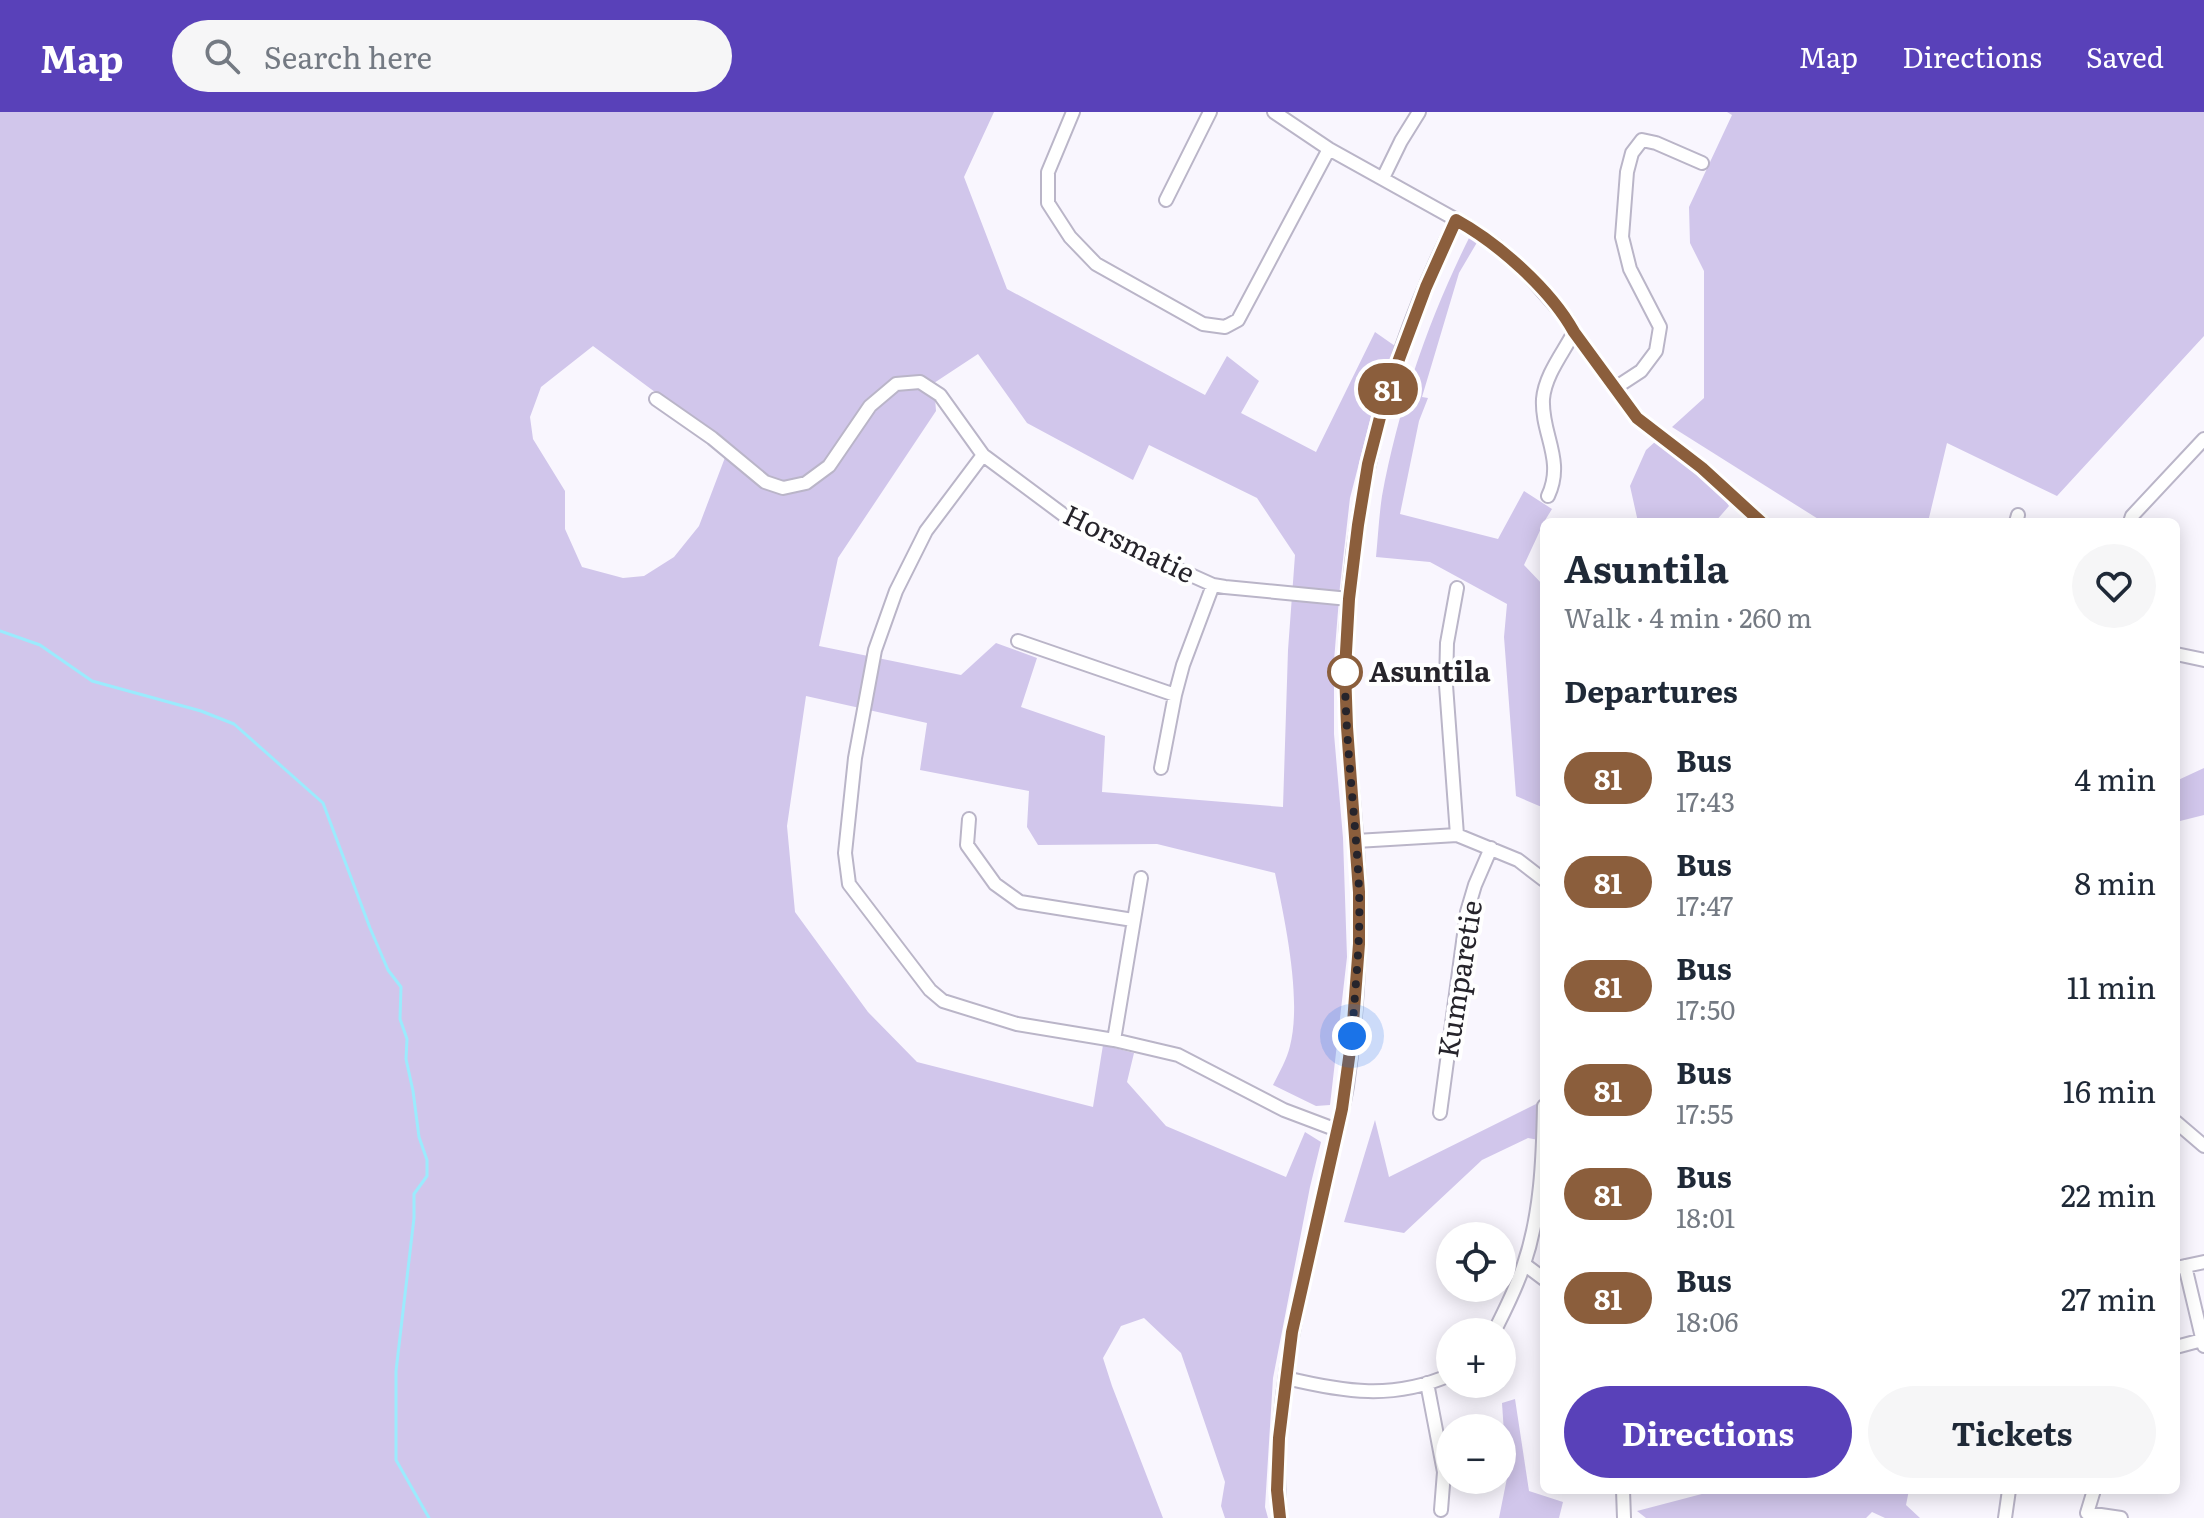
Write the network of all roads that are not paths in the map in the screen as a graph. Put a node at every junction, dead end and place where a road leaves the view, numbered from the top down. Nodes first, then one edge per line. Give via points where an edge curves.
1 (1073, 112) edge
2 (1210, 112) edge
3 (1274, 112) edge
4 (1419, 112) edge
5 (1292, 117) edge
6 (1329, 149) junction
7 (1702, 163) dead end
8 (1383, 178) junction
9 (1166, 200) dead end
10 (1456, 220) junction
11 (1574, 332) junction
12 (1615, 388) junction
13 (656, 399) dead end
14 (2201, 447) edge
15 (983, 455) junction
16 (1548, 496) dead end
17 (1757, 518) edge
18 (2131, 518) edge
19 (1213, 585) junction
20 (1457, 588) dead end
21 (1349, 599) junction
22 (1018, 641) dead end
23 (2180, 655) edge
24 (2204, 660) edge
25 (1175, 695) junction
26 (1161, 768) dead end
27 (969, 819) dead end
28 (1457, 835) junction
29 (1356, 841) junction
30 (1491, 848) junction
31 (1540, 877) edge
32 (1141, 878) dead end
33 (1133, 920) junction
34 (1114, 1040) junction
35 (1440, 1113) dead end
36 (2180, 1125) edge
37 (1337, 1130) junction
38 (2204, 1146) edge
39 (1540, 1186) edge
40 (2204, 1262) edge
41 (1524, 1264) junction
42 (2181, 1267) edge
43 (1540, 1276) edge
44 (1500, 1318) edge
45 (2203, 1343) edge
46 (2180, 1346) edge
47 (1286, 1378) junction
48 (1436, 1380) edge
49 (1427, 1383) junction
50 (1623, 1494) edge
51 (2008, 1494) edge
52 (2093, 1494) edge
53 (1441, 1510) dead end
54 (1280, 1518) edge
55 (1624, 1518) edge
56 (2005, 1518) edge
57 (2121, 1518) edge

1 - 6 street via 1048,172 1048,203 1096,264 1203,324 1225,327 1238,320
2 - 9 street
3 - 5 street
4 - 8 street
5 - 6 street
6 - 8 street
7 - 12 street via 1642,140 1632,153 1622,237 1630,269 1660,327 1656,351 1641,371
8 - 10 street
10 - 11 street via 1498,247 1528,275
10 - 21 street via 1386,394 1368,464
11 - 12 street
11 - 16 street via 1545,388 1556,472
12 - 17 street via 1637,418
13 - 15 street, Horsmatie via 765,482 783,488 806,483 829,466 870,406 896,384 920,382 940,395
14 - 18 street
15 - 19 street, Horsmatie via 1084,527
15 - 34 street via 926,531 875,650 855,758 845,853 849,884 943,1001 1017,1024
19 - 21 street, Horsmatie
19 - 25 street
20 - 28 street via 1446,685
21 - 29 street via 1346,704
22 - 25 street
23 - 24 street
25 - 26 street
27 - 33 street via 967,845 995,884 1020,902
28 - 29 street
28 - 30 street
29 - 37 street via 1359,944 1347,1087
30 - 31 street
30 - 35 street, Kumparetie via 1467,912
32 - 33 street
33 - 34 street
34 - 37 street via 1178,1055 1284,1110
36 - 38 street
37 - 47 street
39 - 41 street
40 - 42 street
41 - 43 street
41 - 44 street
42 - 45 street
45 - 46 street
47 - 49 street via 1381,1392
47 - 54 street via 1277,1490
48 - 49 street
49 - 53 street via 1444,1472
50 - 55 street
51 - 56 street
52 - 57 street via 2087,1513

